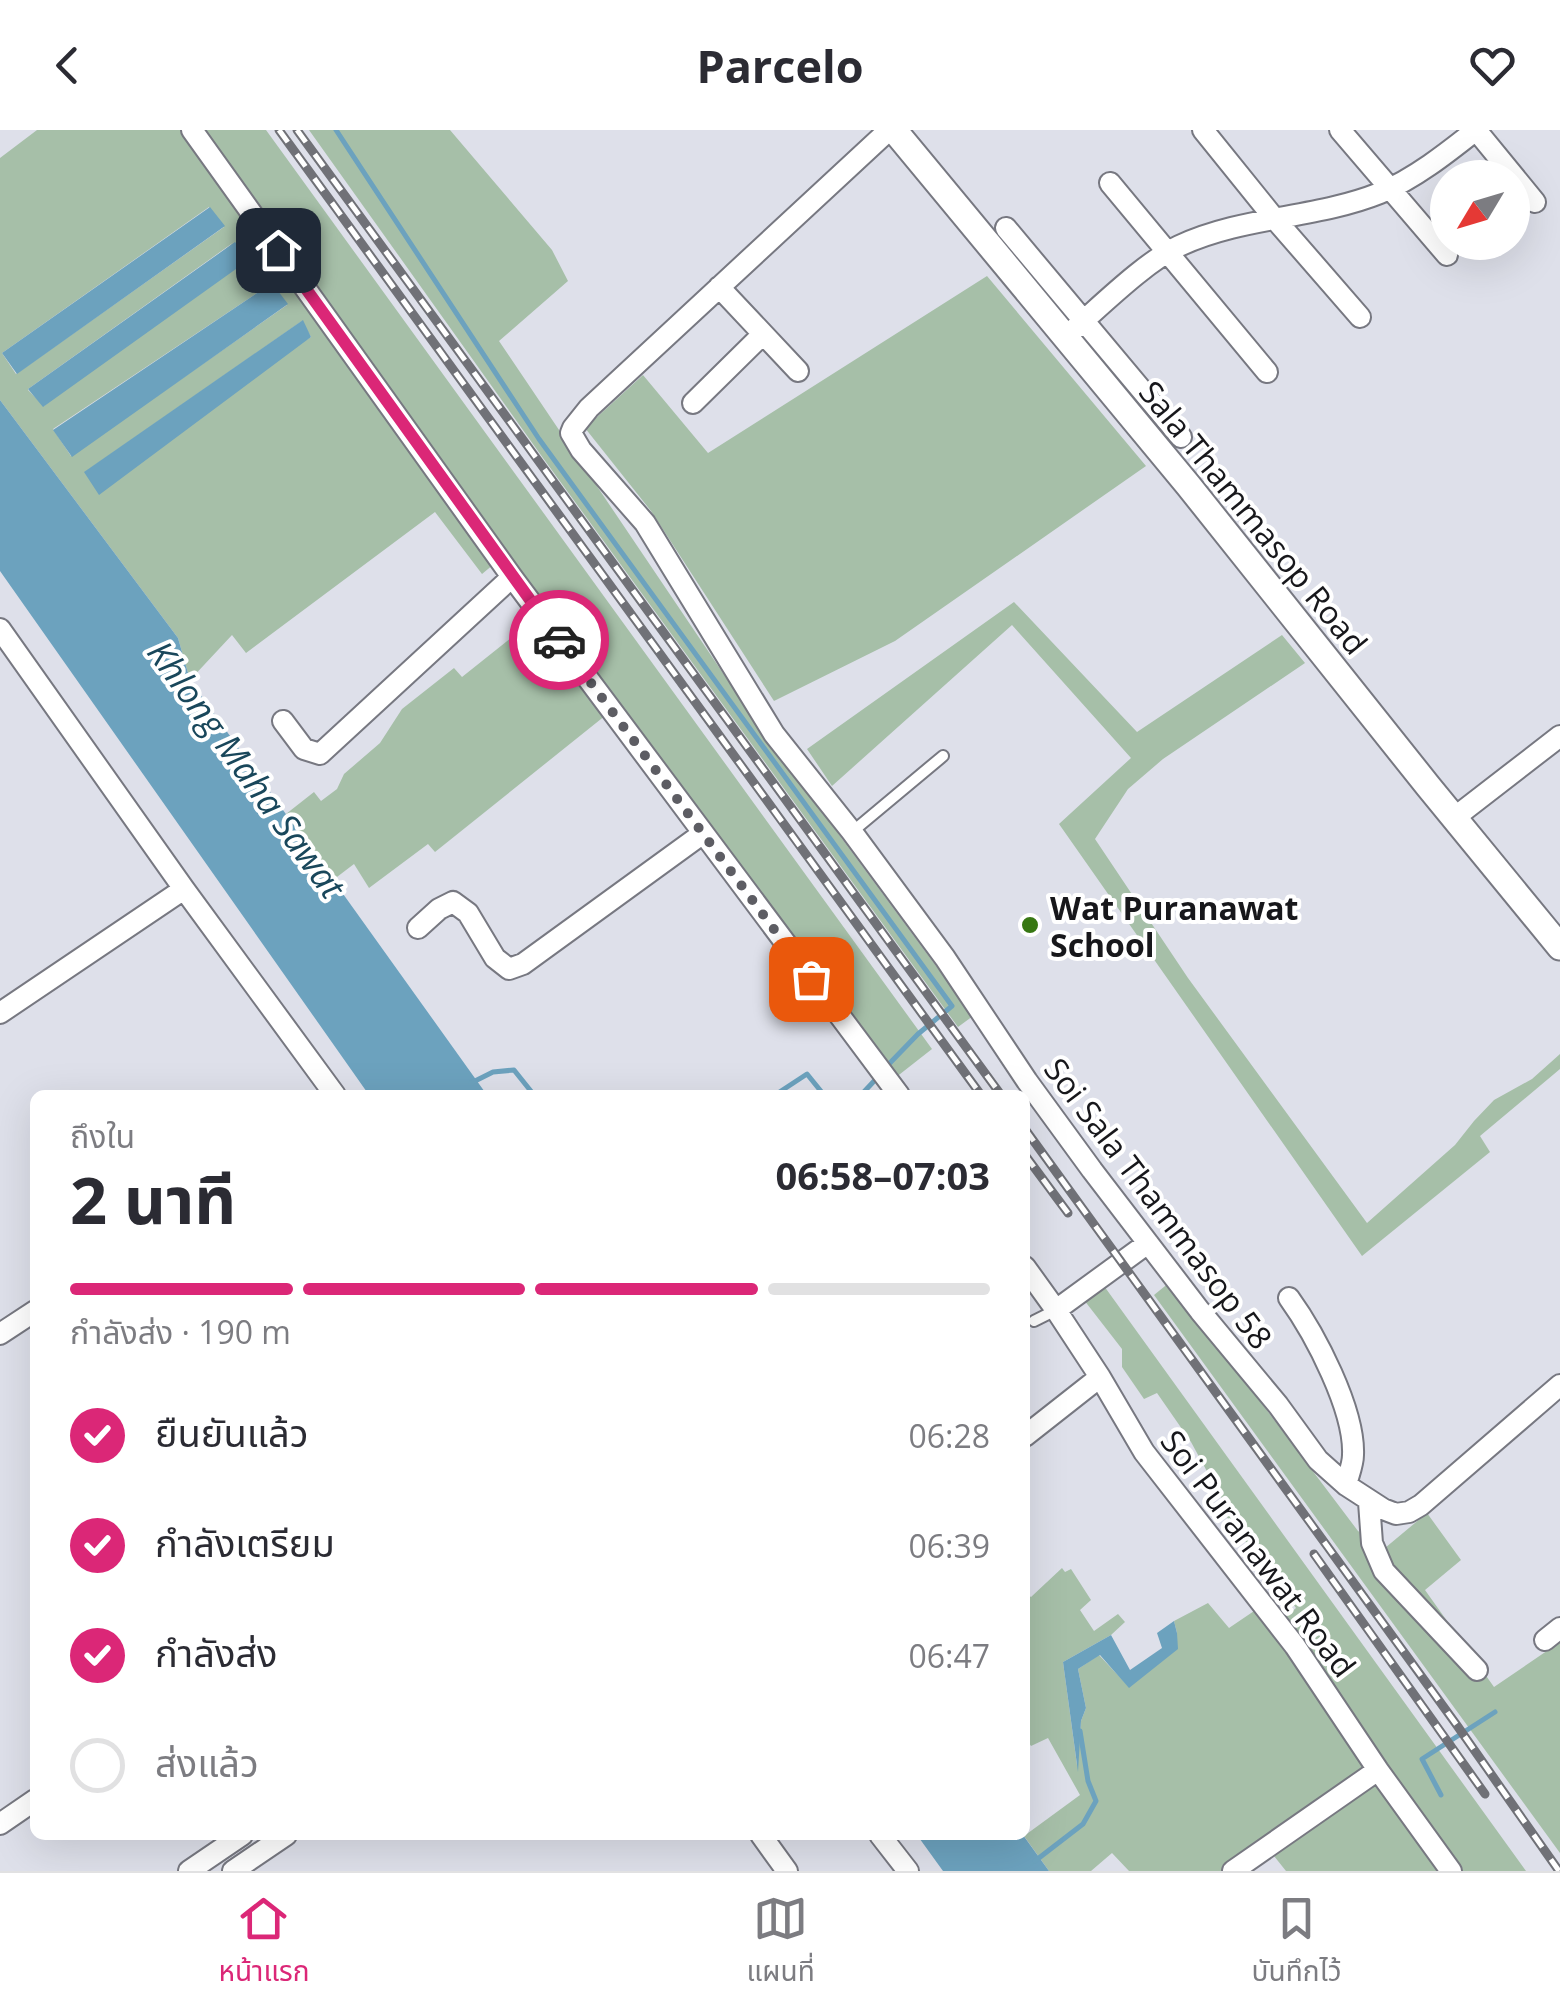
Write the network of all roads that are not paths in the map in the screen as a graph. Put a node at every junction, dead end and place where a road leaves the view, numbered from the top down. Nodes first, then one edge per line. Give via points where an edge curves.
1 (192, 130) edge
2 (891, 130) edge
3 (1203, 130) edge
4 (1340, 130) edge
5 (1476, 130) edge
6 (1110, 183) dead end
7 (1389, 188) junction
8 (1535, 202) dead end
9 (1274, 218) junction
10 (1006, 228) dead end
11 (1430, 235) edge
12 (1167, 253) junction
13 (719, 287) junction
14 (1360, 317) dead end
15 (1074, 329) junction
16 (763, 334) junction
17 (798, 371) dead end
18 (1267, 372) dead end
19 (693, 403) dead end
20 (1181, 436) dead end
21 (512, 576) junction
22 (0, 629) edge
23 (283, 721) dead end
24 (1560, 736) edge
25 (943, 756) dead end
26 (1454, 818) junction
27 (852, 832) junction
28 (702, 834) junction
29 (184, 889) junction
30 (418, 928) dead end
31 (1560, 946) edge
32 (0, 1013) edge
33 (330, 1090) edge
34 (895, 1090) edge
35 (1148, 1244) junction
36 (1030, 1274) edge
37 (1289, 1298) dead end
38 (1056, 1310) junction
39 (30, 1314) edge
40 (1034, 1321) dead end
41 (0, 1334) edge
42 (1100, 1377) junction
43 (1560, 1385) edge
44 (1030, 1432) edge
45 (1346, 1486) junction
46 (1369, 1502) junction
47 (1477, 1670) dead end
48 (1378, 1770) junction
49 (30, 1803) edge
50 (0, 1824) edge
51 (235, 1840) edge
52 (278, 1840) edge
53 (765, 1840) edge
54 (884, 1840) edge
55 (189, 1871) edge
56 (232, 1871) edge
57 (787, 1871) edge
58 (908, 1871) edge
59 (1233, 1871) edge
60 (1450, 1871) edge

1 - 21 street
2 - 13 street
2 - 15 street, Sala Thammasop Road
3 - 9 street
4 - 7 street
5 - 7 street
5 - 8 street
6 - 12 street
7 - 9 street
7 - 11 street
9 - 12 street
9 - 14 street
10 - 15 street
12 - 15 street
12 - 18 street
13 - 16 street
13 - 27 street, Soi Sala Thammasop 58 via 589,408 572,433 645,523 774,734
15 - 20 street
15 - 26 street, Sala Thammasop Road via 1188,484
16 - 17 street
16 - 19 street
21 - 23 street via 320,754 304,749
21 - 28 street
22 - 29 street
24 - 26 street
25 - 27 lane
26 - 31 street, Sala Thammasop Road
27 - 35 street, Soi Sala Thammasop 58
28 - 30 street via 509,969 452,902
28 - 34 street
29 - 32 street
29 - 33 street
35 - 38 street
35 - 45 street, Soi Sala Thammasop 58 via 1318,1460
36 - 38 street, Soi Puranawat Road
37 - 45 street via 1342,1402 1354,1456
38 - 40 lane
38 - 42 street, Soi Puranawat Road
39 - 41 street
42 - 44 street
42 - 48 street, Soi Puranawat Road via 1144,1452 1295,1646
43 - 46 street, Soi Sala Thammasop 58 via 1421,1505 1396,1514
45 - 46 street, Soi Sala Thammasop 58
46 - 47 street via 1372,1543 1384,1571
48 - 59 street
48 - 60 street, Soi Puranawat Road
49 - 50 street
51 - 55 street
52 - 56 street
53 - 57 street
54 - 58 street

